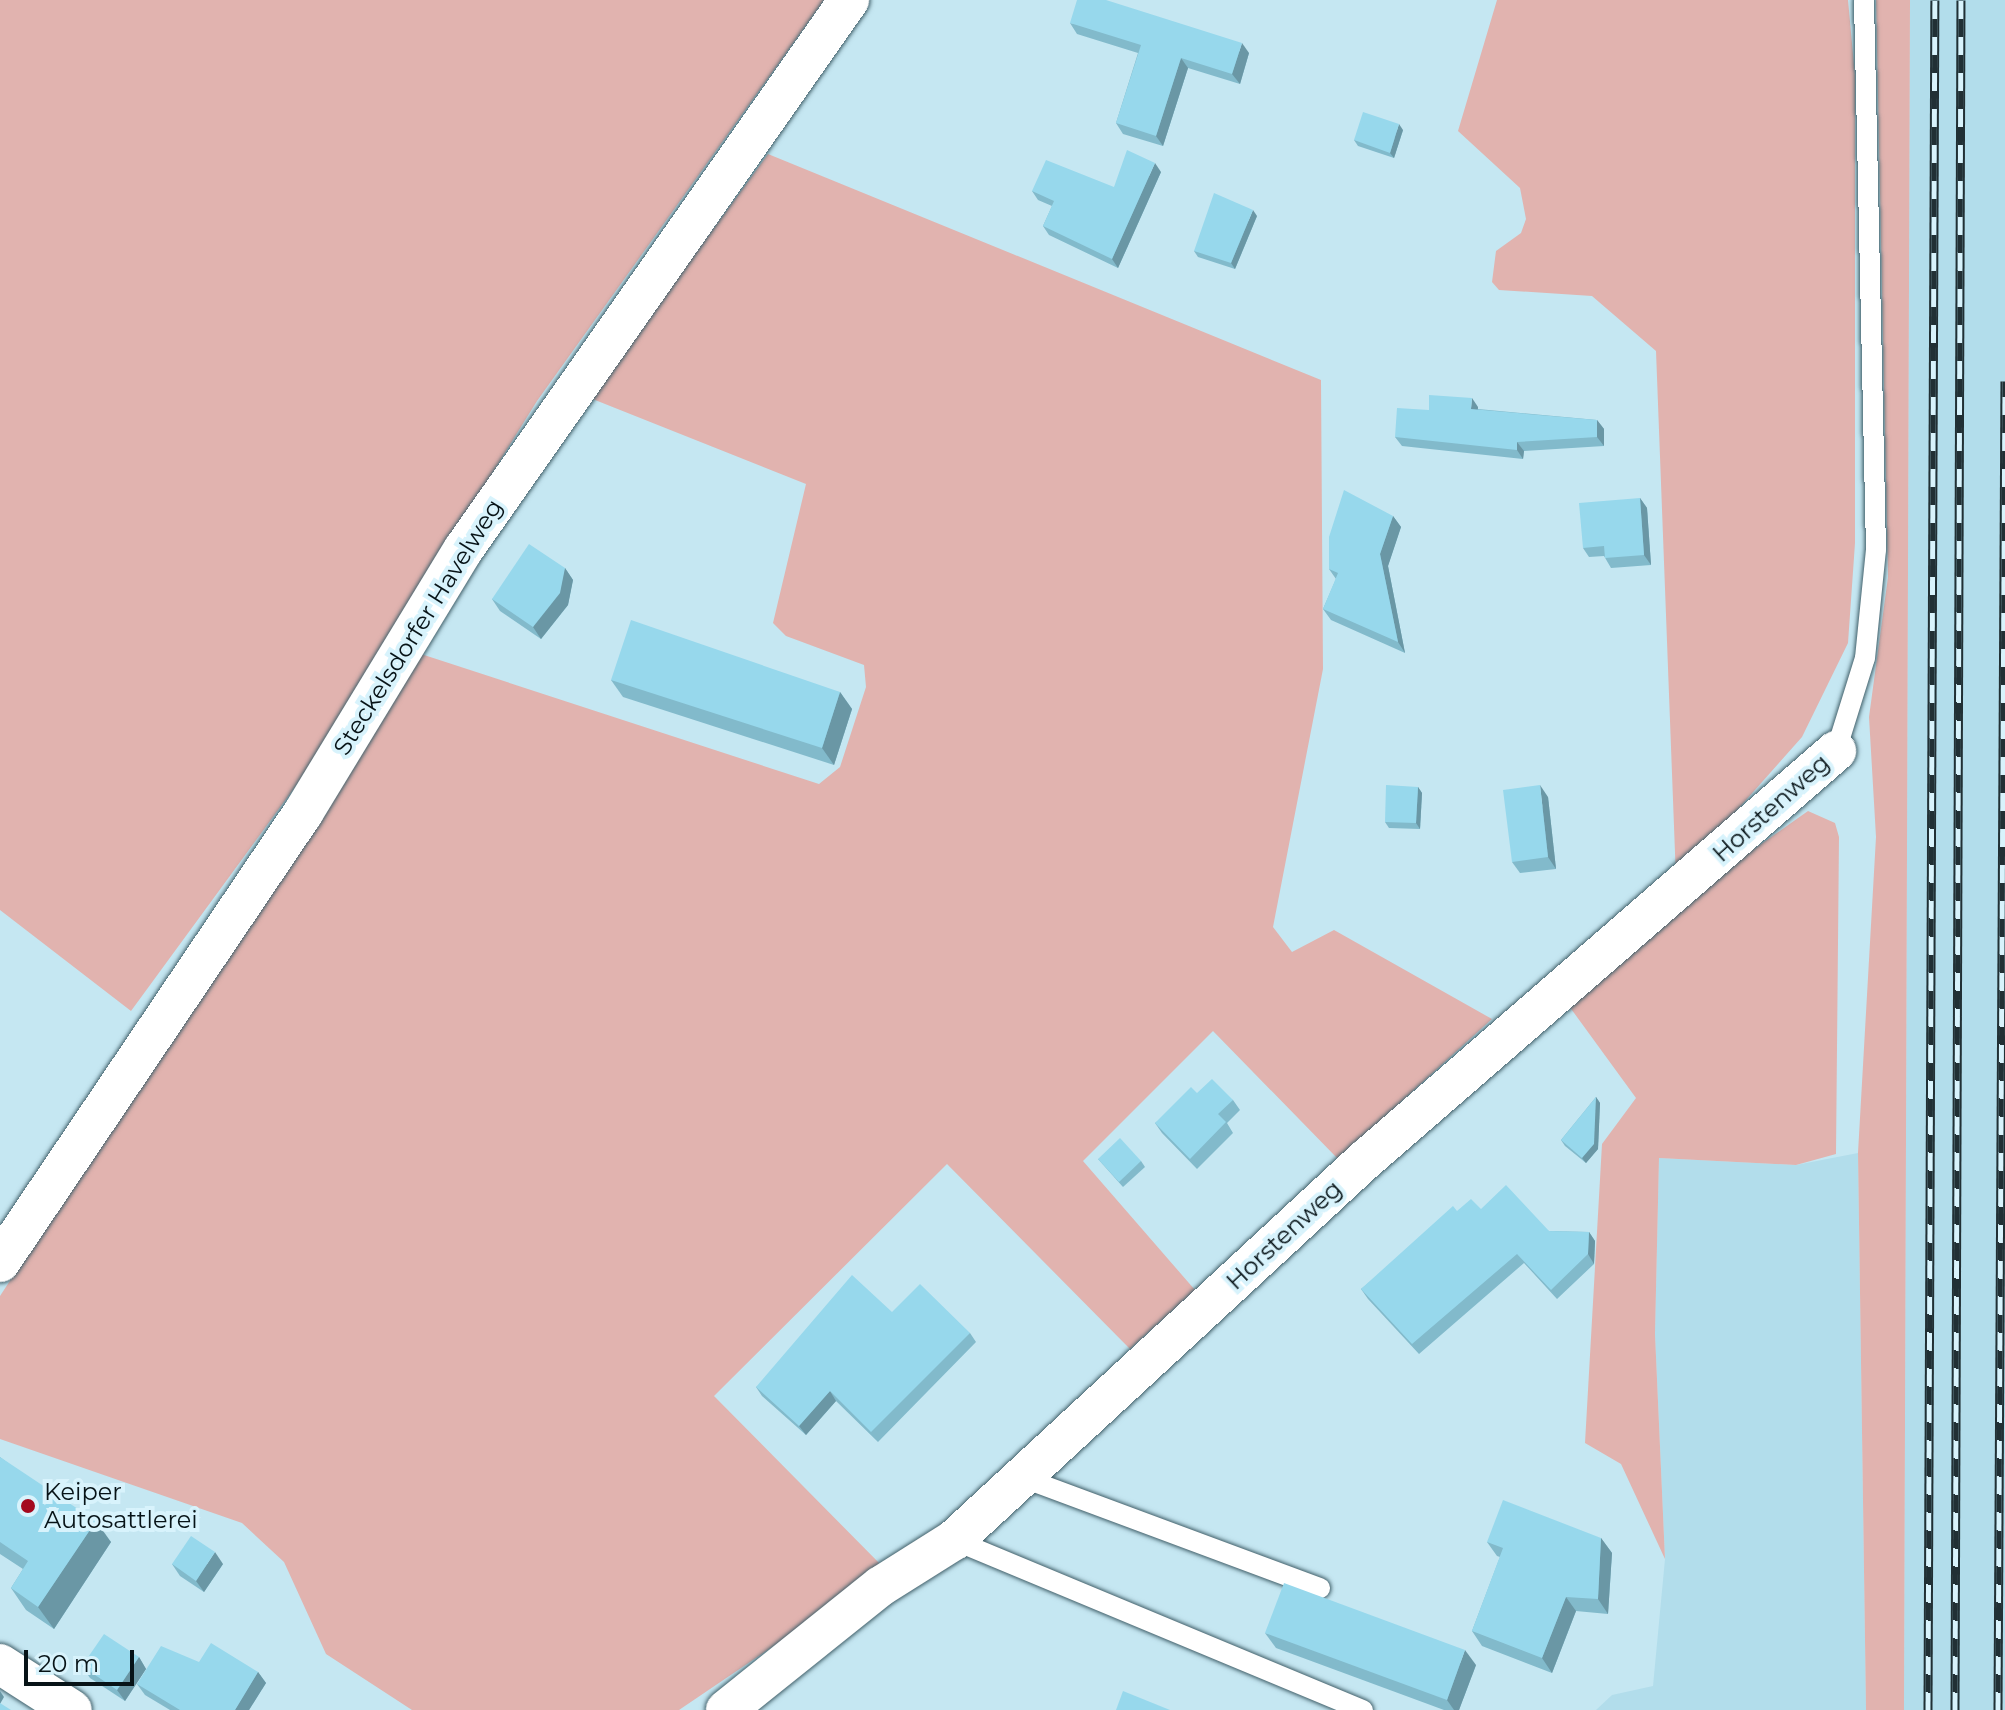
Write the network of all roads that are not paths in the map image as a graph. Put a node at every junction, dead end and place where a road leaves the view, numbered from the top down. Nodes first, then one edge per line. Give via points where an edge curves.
1 (849, 0) edge
2 (1864, 0) edge
3 (1836, 751) joint
4 (0, 1262) edge
5 (1021, 1477) junction
6 (954, 1540) junction
7 (1320, 1588) dead end
8 (0, 1664) edge
9 (72, 1710) edge
10 (726, 1710) edge
11 (1363, 1710) edge

1 - 4 street, Steckelsdorfer Havelweg via 463,550 303,813
2 - 3 lane via 1876,550 1865,658
3 - 5 street, Horstenweg via 1365,1160
5 - 6 street, Horstenweg
5 - 7 lane
6 - 10 street, Horstenweg via 881,1586
6 - 11 lane
8 - 9 street

